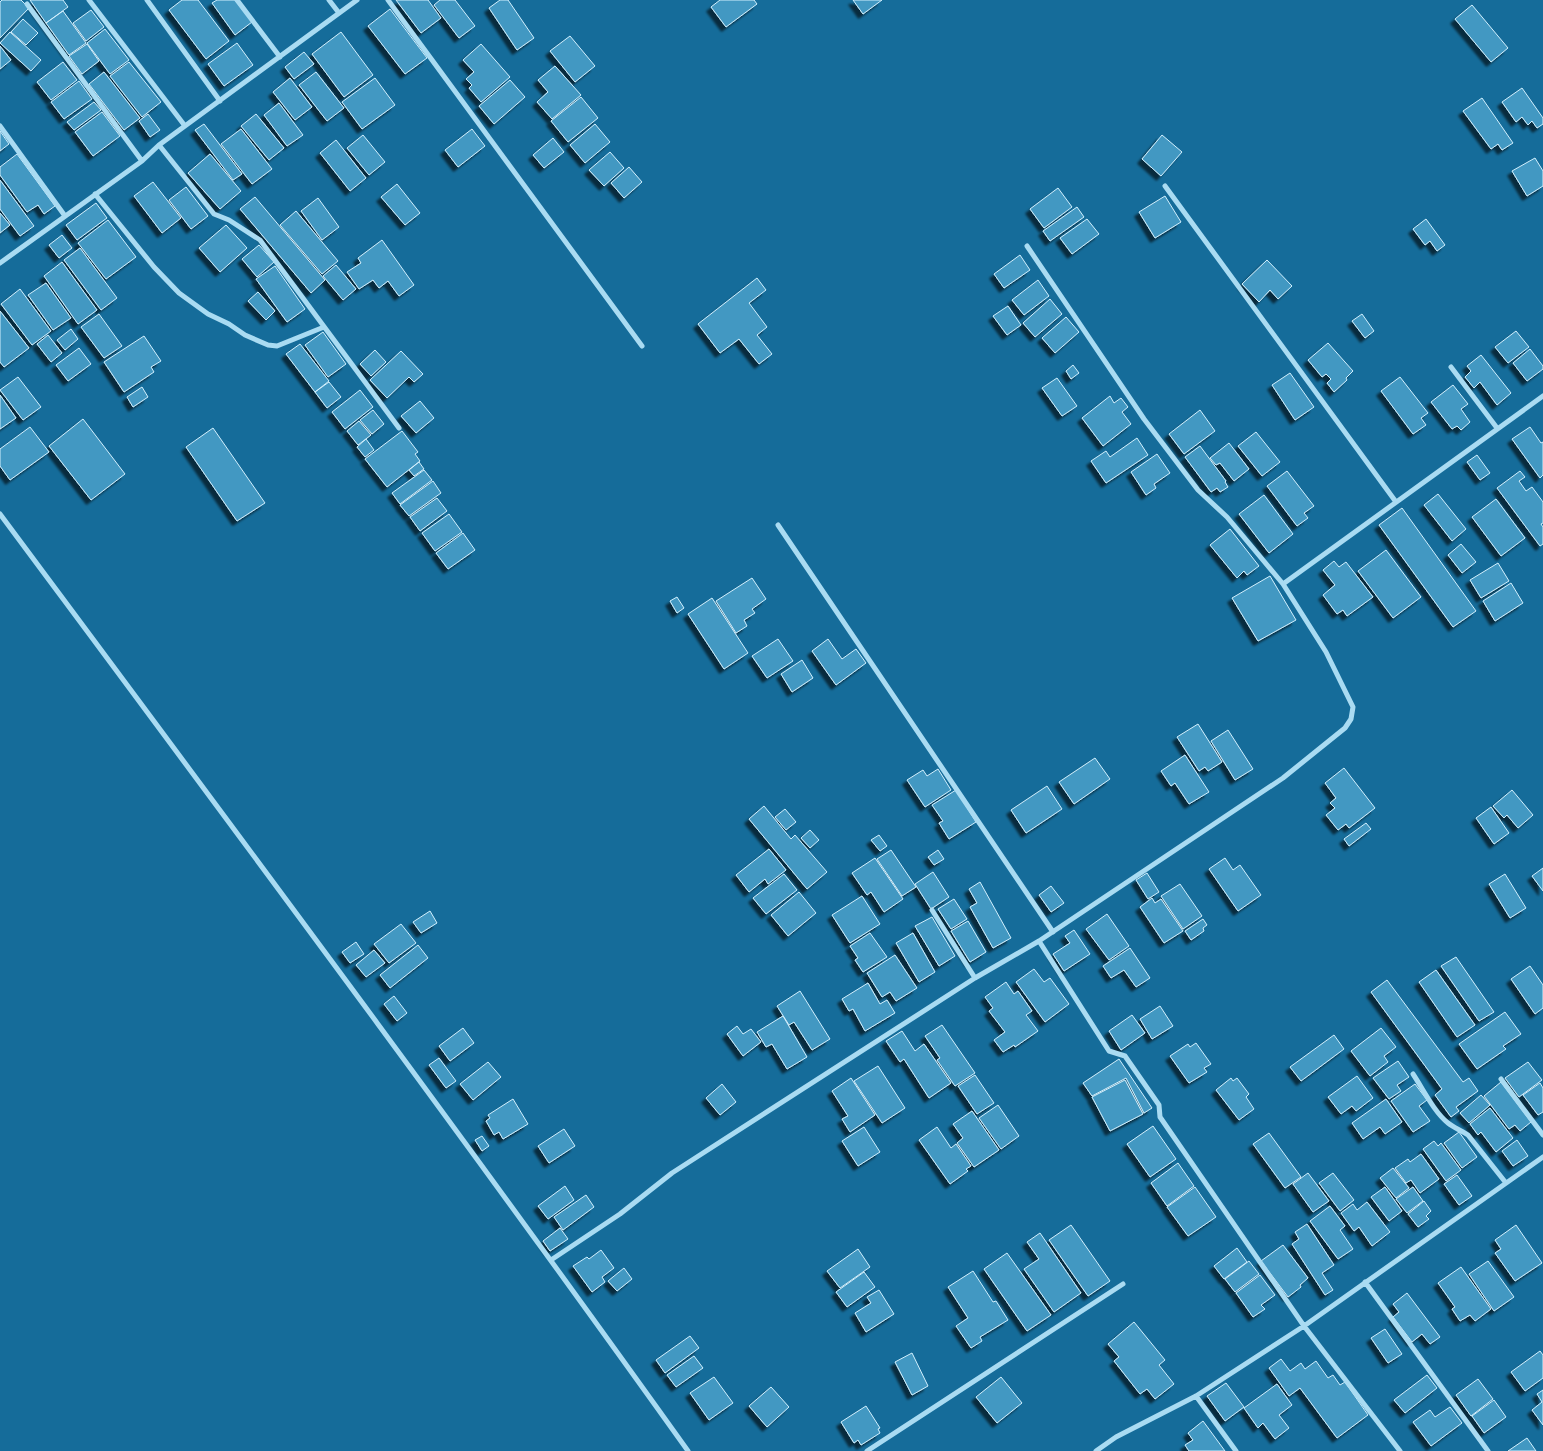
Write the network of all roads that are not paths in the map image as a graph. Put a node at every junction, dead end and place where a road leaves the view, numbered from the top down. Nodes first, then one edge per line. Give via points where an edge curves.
1 (89, 0) edge
2 (147, 0) edge
3 (237, 0) edge
4 (329, 0) edge
5 (357, 0) edge
6 (388, 0) edge
7 (27, 4) dead end
8 (339, 13) junction
9 (280, 57) junction
10 (220, 101) junction
11 (0, 126) edge
12 (185, 126) junction
13 (159, 145) junction
14 (142, 161) junction
15 (1165, 186) dead end
16 (95, 194) junction
17 (65, 216) junction
18 (1028, 246) dead end
19 (0, 263) edge
20 (324, 327) junction
21 (642, 346) dead end
22 (1451, 367) dead end
23 (1543, 396) edge
24 (399, 428) dead end
25 (1497, 428) junction
26 (1396, 502) junction
27 (0, 514) edge
28 (778, 526) dead end
29 (1283, 584) junction
30 (932, 910) dead end
31 (1053, 932) junction
32 (1039, 941) junction
33 (975, 978) junction
34 (1413, 1074) dead end
35 (1501, 1079) dead end
36 (1543, 1135) edge
37 (1543, 1157) edge
38 (1506, 1183) junction
39 (551, 1260) junction
40 (1365, 1282) junction
41 (1123, 1284) dead end
42 (1304, 1326) junction
43 (1196, 1396) junction
44 (688, 1451) edge
45 (867, 1451) edge
46 (1096, 1451) edge
47 (1236, 1451) edge
48 (1400, 1451) edge
49 (1488, 1451) edge

1 - 12 street
2 - 10 street
3 - 9 street
4 - 8 street
5 - 8 street
6 - 21 street
7 - 14 street
8 - 9 street
9 - 10 street
10 - 12 street
11 - 17 street
12 - 13 street
13 - 14 street
13 - 20 street via 214,214 260,240
14 - 16 street
15 - 26 street
16 - 17 street
16 - 20 street via 160,274 178,293 208,314 268,345 277,346
17 - 19 street
18 - 29 street via 1144,419 1198,490 1227,517
20 - 24 street
22 - 25 street
23 - 25 street
25 - 26 street
26 - 29 street
27 - 39 street
28 - 31 street
29 - 31 street via 1326,652 1353,707 1348,724 1283,778
30 - 33 street
31 - 32 street
32 - 33 street
32 - 42 street via 1109,1051 1125,1056 1159,1105 1160,1117
33 - 39 street via 672,1173 620,1214
34 - 38 street via 1443,1118 1468,1135
35 - 36 street
37 - 38 street
38 - 40 street
39 - 44 street
40 - 42 street
40 - 49 street
41 - 45 street
42 - 43 street
42 - 48 street
43 - 46 street via 1116,1437
43 - 47 street

